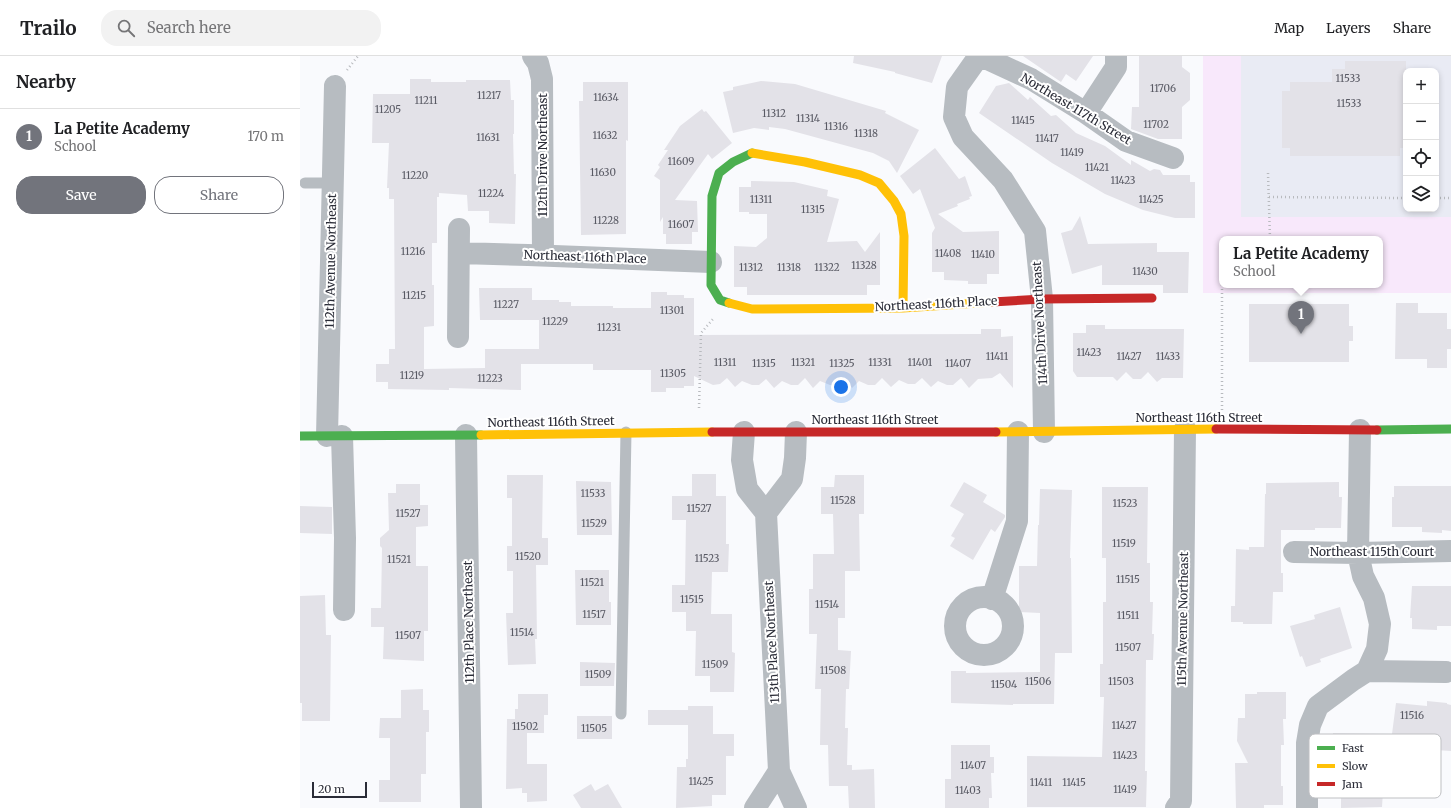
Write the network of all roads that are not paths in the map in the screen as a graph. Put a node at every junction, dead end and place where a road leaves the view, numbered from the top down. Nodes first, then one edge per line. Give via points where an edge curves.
1 (533, 56) edge
2 (980, 56) edge
3 (1116, 56) edge
4 (335, 86) dead end
5 (1086, 113) junction
6 (1173, 158) dead end
7 (305, 183) dead end
8 (333, 183) junction
9 (459, 229) dead end
10 (460, 253) junction
11 (544, 255) junction
12 (711, 262) junction
13 (1152, 298) dead end
14 (1042, 299) junction
15 (903, 308) junction
16 (458, 337) dead end
17 (1185, 429) junction
18 (1451, 429) edge
19 (1360, 430) junction
20 (626, 432) junction
21 (744, 432) junction
22 (796, 432) junction
23 (1018, 432) junction
24 (1044, 432) junction
25 (300, 436) edge
26 (335, 436) junction
27 (466, 436) junction
28 (766, 514) junction
29 (1451, 551) edge
30 (1294, 552) dead end
31 (1358, 553) junction
32 (992, 599) dead end
33 (344, 610) dead end
34 (1367, 671) junction
35 (1446, 672) dead end
36 (621, 714) dead end
37 (779, 771) junction
38 (471, 808) edge
39 (755, 808) edge
40 (796, 808) edge
41 (1176, 808) edge
42 (1307, 808) edge

1 - 11 street, 112th Drive Northeast via 538,63 542,79
2 - 5 street, Northeast 117th Street via 1031,79
2 - 14 street, 114th Drive Northeast via 957,87 954,117 963,137 1003,180 1035,231
3 - 5 street via 1116,67
4 - 8 street, 112th Avenue Northeast
5 - 6 street, Northeast 117th Street via 1126,141
7 - 8 lane
8 - 26 street, 112th Avenue Northeast
9 - 10 street
10 - 11 street, Northeast 116th Place
10 - 16 street
11 - 12 street, Northeast 116th Place
12 - 15 street, Northeast 116th Place via 711,285 720,300 734,305 752,309
12 - 15 street via 712,196 719,173 734,162 752,153 860,175 879,183 901,214 904,236
13 - 14 street, Northeast 116th Place
14 - 15 street, Northeast 116th Place
14 - 24 street, 114th Drive Northeast
17 - 19 street, Northeast 116th Street
17 - 24 street, Northeast 116th Street
17 - 41 street, 115th Avenue Northeast via 1181,800
18 - 19 street, Northeast 116th Street
19 - 31 street
20 - 21 street, Northeast 116th Street
20 - 27 street, Northeast 116th Street
20 - 36 lane
21 - 22 street, Northeast 116th Street
21 - 28 street via 742,460 747,489
22 - 23 street, Northeast 116th Street
22 - 28 street via 792,479
23 - 24 street, Northeast 116th Street
23 - 32 street via 1017,521
25 - 26 street, Northeast 116th Street
26 - 27 street, Northeast 116th Street
26 - 33 street, 112th Avenue Northeast via 344,538
27 - 38 street, 112th Place Northeast
28 - 37 street, 113th Place Northeast
29 - 31 street, Northeast 115th Court
30 - 31 street, Northeast 115th Court
31 - 34 street via 1363,576 1374,598 1380,624 1377,649
34 - 35 street
34 - 42 street via 1318,706 1310,725 1307,743
37 - 39 street
37 - 40 street, 113th Place Northeast

